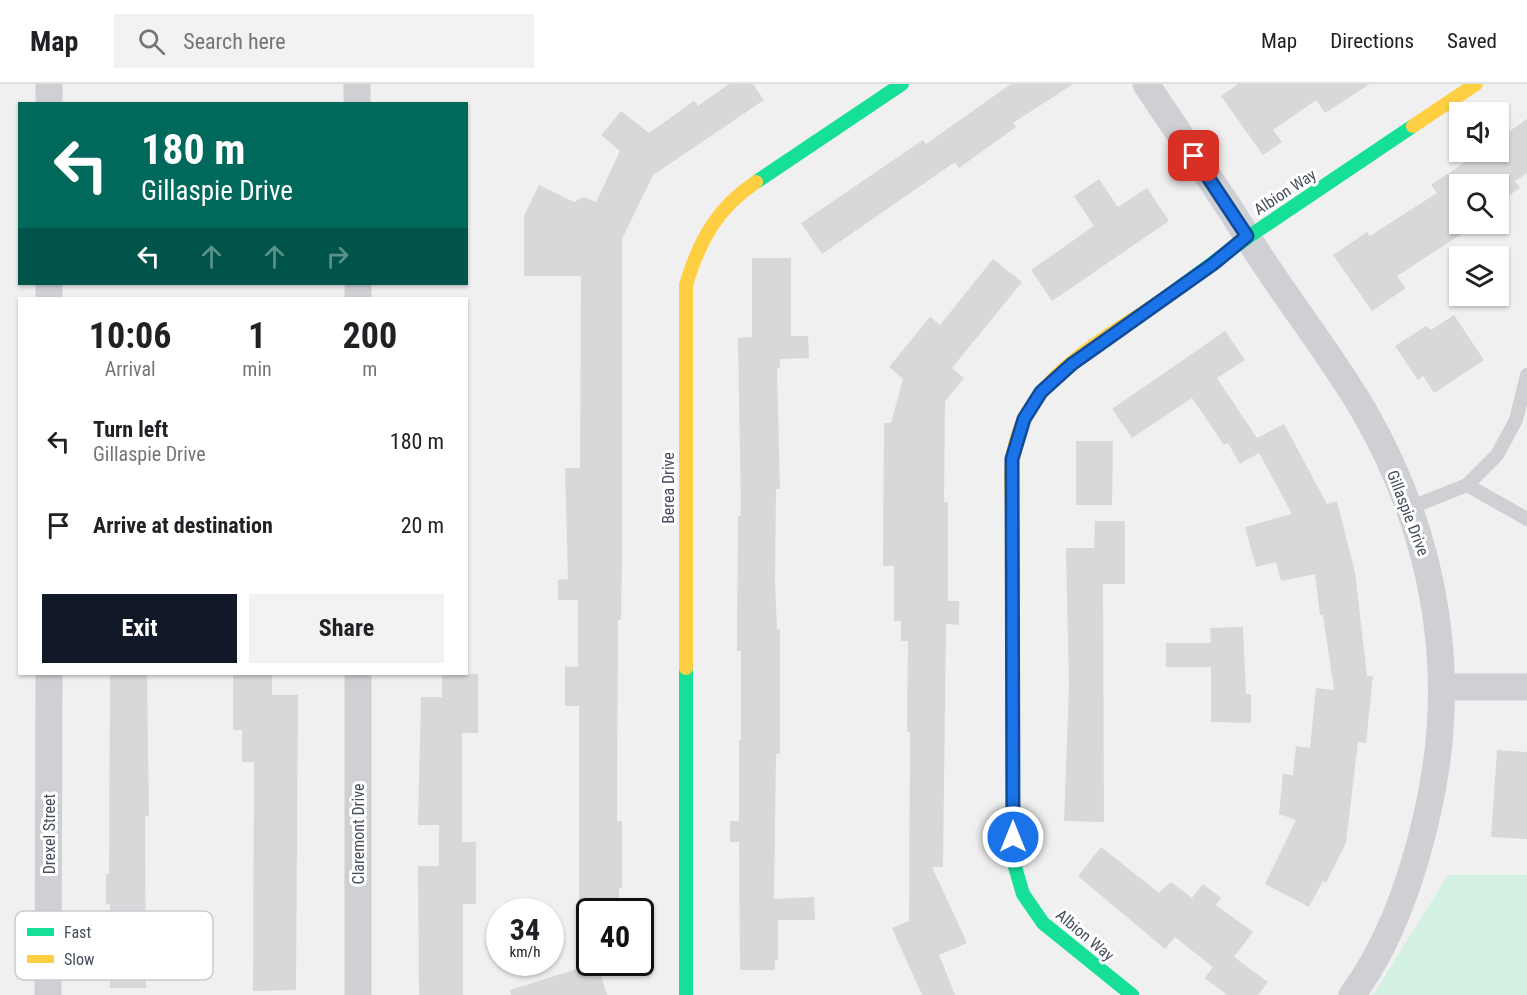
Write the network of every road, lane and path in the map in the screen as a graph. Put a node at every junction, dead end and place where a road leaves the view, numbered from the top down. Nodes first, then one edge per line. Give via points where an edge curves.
1 (49, 84) edge
2 (357, 84) edge
3 (902, 84) edge
4 (1146, 84) edge
5 (1476, 84) edge
6 (49, 102) edge
7 (357, 102) edge
8 (1247, 236) junction
9 (1527, 375) edge
10 (1467, 485) junction
11 (1407, 509) junction
12 (1527, 519) edge
13 (49, 675) edge
14 (358, 675) edge
15 (1443, 687) junction
16 (1527, 687) edge
17 (48, 911) edge
18 (48, 980) edge
19 (48, 995) edge
20 (358, 995) edge
21 (686, 995) edge
22 (1132, 995) edge
23 (1352, 995) edge

1 - 6 street
2 - 7 street
3 - 21 street, Berea Drive via 723,208 698,243 686,285
4 - 8 street, Gillaspie Drive
5 - 8 street, Albion Way
8 - 11 street, Gillaspie Drive via 1365,414 1396,476
8 - 22 street, Albion Way via 1072,364 1041,392 1024,419 1012,459 1013,860 1023,894 1043,923
9 - 10 lane via 1511,429 1497,455
10 - 11 lane
10 - 12 lane
11 - 15 street, Gillaspie Drive via 1429,569
13 - 17 street, Drexel Street
14 - 20 street, Claremont Drive
15 - 16 street
15 - 23 street, Gillaspie Drive via 1436,777 1415,864 1380,947
18 - 19 street, Drexel Street

